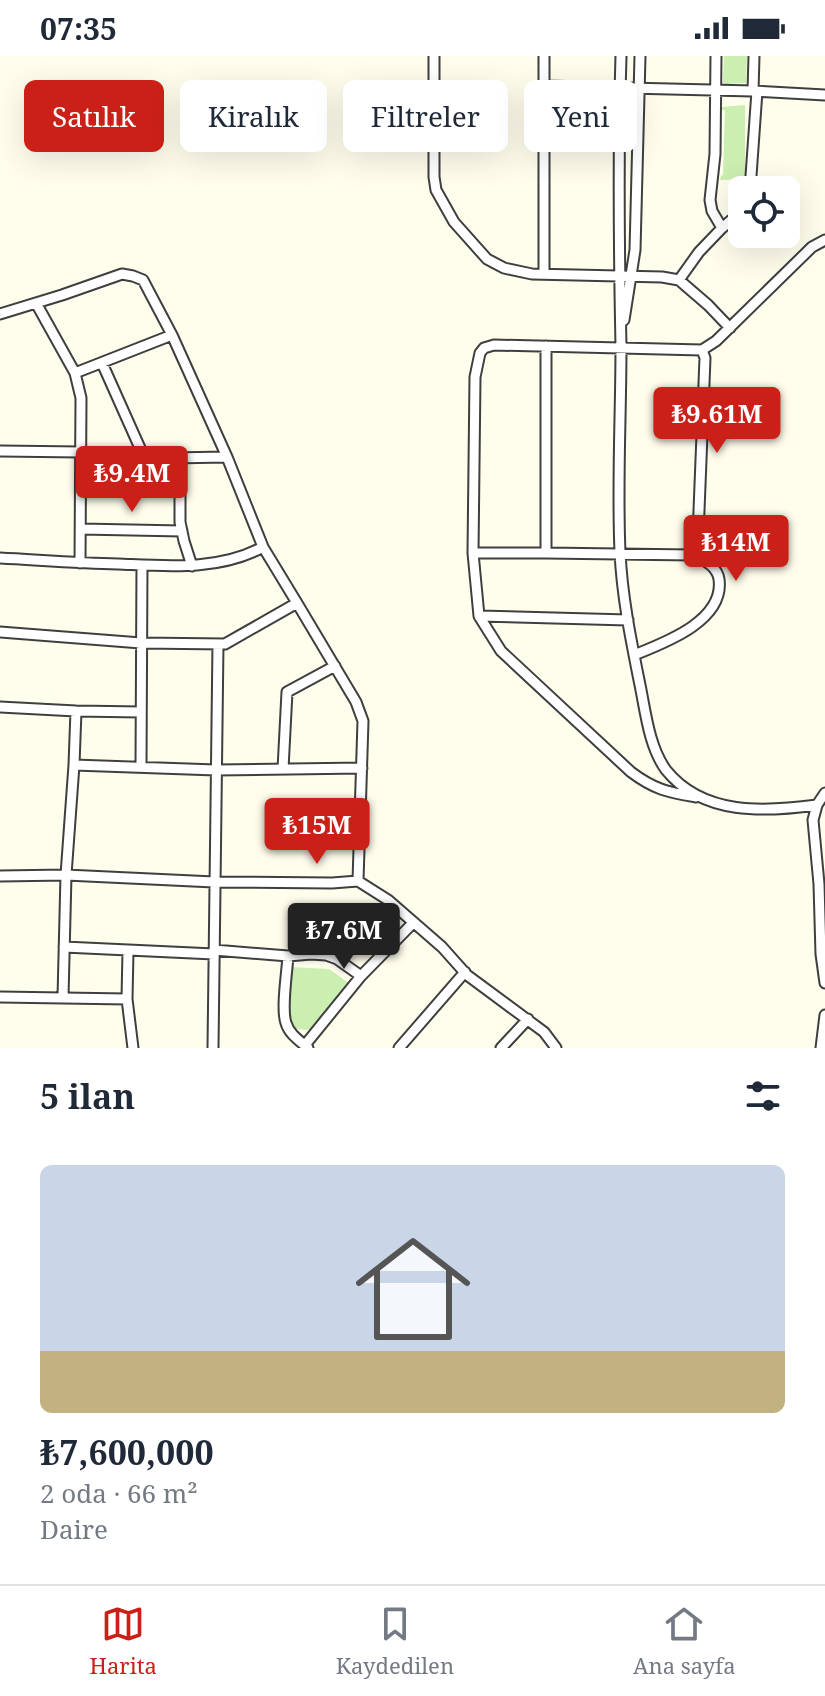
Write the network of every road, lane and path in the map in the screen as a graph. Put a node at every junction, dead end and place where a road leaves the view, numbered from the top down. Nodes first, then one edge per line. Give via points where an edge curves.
1 (434, 56) edge
2 (544, 56) edge
3 (621, 56) edge
4 (640, 56) edge
5 (716, 56) edge
6 (754, 56) edge
7 (545, 80) edge
8 (620, 80) edge
9 (639, 89) junction
10 (715, 90) junction
11 (755, 91) junction
12 (825, 95) edge
13 (545, 152) edge
14 (620, 152) edge
15 (751, 176) edge
16 (728, 223) edge
17 (722, 228) junction
18 (825, 228) edge
19 (825, 240) edge
20 (544, 274) junction
21 (619, 276) junction
22 (630, 276) junction
23 (679, 280) junction
24 (36, 303) junction
25 (0, 314) edge
26 (730, 328) junction
27 (172, 335) junction
28 (546, 346) junction
29 (621, 348) junction
30 (702, 350) junction
31 (102, 363) junction
32 (75, 373) junction
33 (0, 451) edge
34 (81, 452) junction
35 (144, 457) junction
36 (227, 457) junction
37 (170, 458) junction
38 (81, 529) junction
39 (182, 531) junction
40 (263, 547) junction
41 (473, 553) junction
42 (546, 553) junction
43 (620, 554) junction
44 (692, 555) junction
45 (0, 558) edge
46 (80, 563) junction
47 (142, 565) junction
48 (192, 566) junction
49 (297, 603) junction
50 (479, 616) junction
51 (628, 620) junction
52 (0, 632) edge
53 (141, 643) junction
54 (218, 644) junction
55 (634, 655) junction
56 (335, 666) junction
57 (0, 707) edge
58 (76, 711) junction
59 (141, 712) junction
60 (74, 765) junction
61 (141, 767) junction
62 (362, 768) junction
63 (283, 769) junction
64 (216, 770) junction
65 (825, 793) edge
66 (696, 797) junction
67 (817, 805) junction
68 (66, 875) junction
69 (0, 876) edge
70 (358, 881) junction
71 (214, 882) junction
72 (413, 923) junction
73 (64, 947) junction
74 (128, 951) junction
75 (214, 952) junction
76 (288, 956) junction
77 (465, 972) junction
78 (361, 976) junction
79 (825, 983) edge
80 (0, 997) edge
81 (63, 997) junction
82 (127, 999) junction
83 (825, 1015) edge
84 (528, 1019) junction
85 (306, 1047) edge
86 (133, 1048) edge
87 (213, 1048) edge
88 (399, 1048) edge
89 (501, 1048) edge
90 (556, 1048) edge
91 (821, 1048) edge

1 - 20 street via 436,190 454,222 487,259 504,268
2 - 7 street
3 - 8 street
4 - 9 street
5 - 10 street
6 - 11 street
9 - 10 street
9 - 22 street
10 - 11 street
10 - 17 street via 710,200
11 - 12 street
11 - 15 street
13 - 20 street
14 - 21 street
16 - 17 street
17 - 23 street
18 - 19 street
19 - 26 street
20 - 21 street
21 - 22 street
21 - 29 street
22 - 23 street
22 - 29 street
23 - 26 street
24 - 25 street
24 - 27 street via 122,274 133,276 143,280
24 - 32 street
26 - 30 street
27 - 31 street
27 - 36 street
28 - 29 street
28 - 41 street via 494,345 480,353 475,377
28 - 42 street
29 - 30 street
29 - 43 street
30 - 44 street via 698,536
31 - 32 street
31 - 35 street
32 - 34 street via 81,398
33 - 34 street
34 - 35 street
34 - 38 street
35 - 37 street
36 - 37 street
36 - 40 street
37 - 39 street via 180,476
38 - 39 street
38 - 46 street
39 - 48 street
40 - 48 street via 236,559
40 - 49 street
41 - 42 street
41 - 50 street
42 - 43 street
43 - 44 street
43 - 51 street
44 - 55 street via 718,575 717,599 710,612
45 - 46 street
46 - 47 street
47 - 48 street
47 - 53 street
49 - 54 street
49 - 56 street
50 - 51 street
50 - 66 street via 501,651 631,772 662,791
51 - 55 street
52 - 53 street
53 - 54 street
53 - 59 street
54 - 64 street
55 - 66 street via 660,761
56 - 62 street via 363,721
56 - 63 street via 287,692
57 - 58 street
58 - 59 street
58 - 60 street
59 - 61 street
60 - 61 street
60 - 68 street
61 - 64 street
62 - 63 street
62 - 70 street
63 - 64 street
64 - 71 street
65 - 67 street
66 - 67 street via 749,809
67 - 79 street via 813,820
68 - 69 street
68 - 71 street
68 - 73 street
70 - 71 street
70 - 72 street
71 - 75 street
72 - 77 street
72 - 78 street
73 - 74 street
73 - 81 street
74 - 75 street
74 - 82 street
75 - 76 street
75 - 87 street
76 - 78 street via 326,955
76 - 85 street via 286,1026
77 - 84 street
77 - 88 street
78 - 85 street
80 - 81 street
81 - 82 street
82 - 86 street
83 - 91 street
84 - 89 street
84 - 90 street

